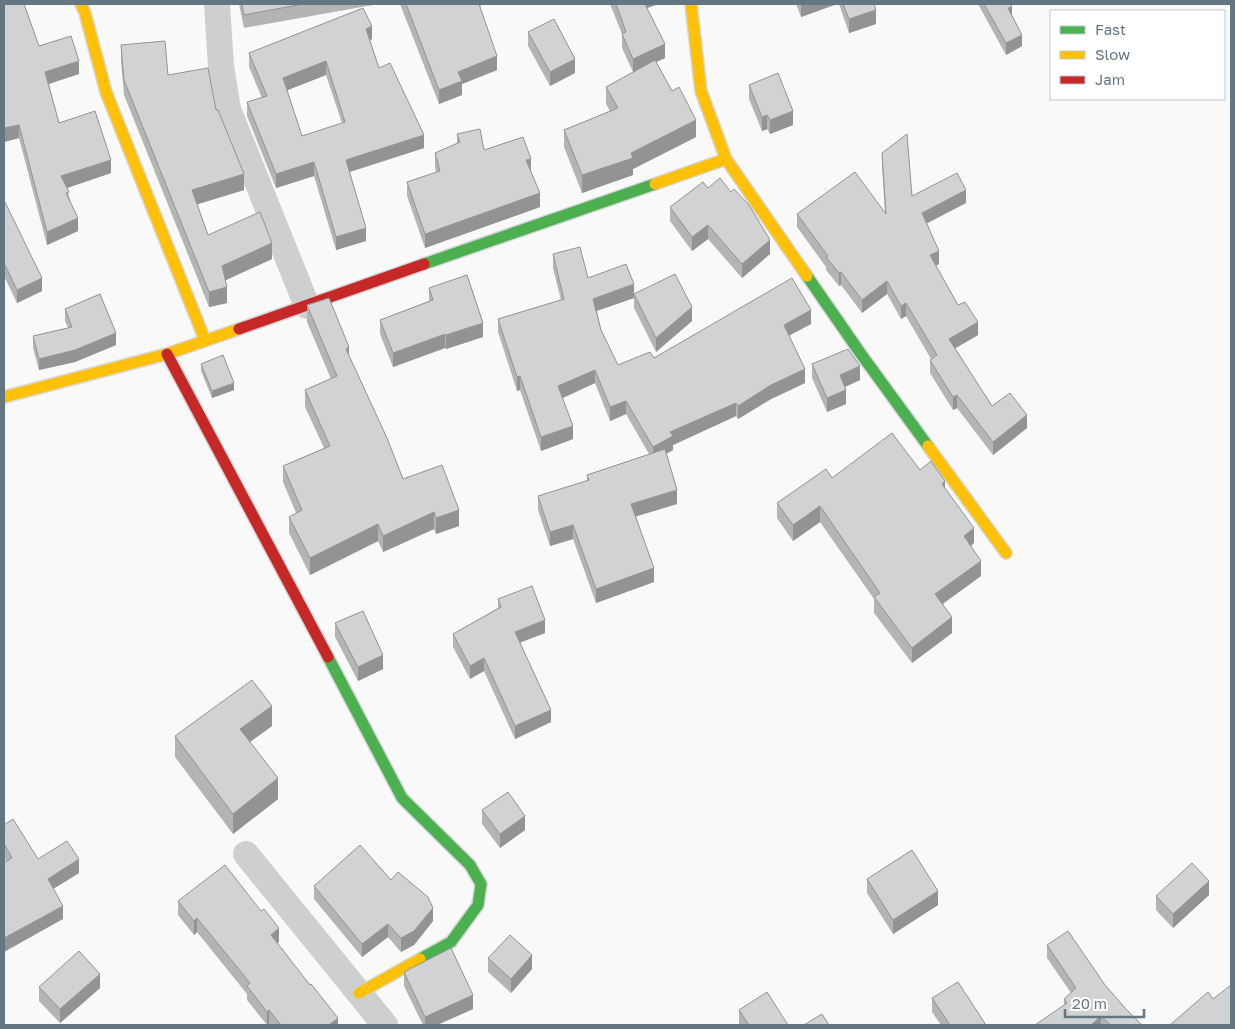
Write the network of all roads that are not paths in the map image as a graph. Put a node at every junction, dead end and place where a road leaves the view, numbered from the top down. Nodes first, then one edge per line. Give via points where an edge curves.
1 (80, 4) edge
2 (217, 4) edge
3 (691, 4) edge
4 (726, 159) junction
5 (307, 306) junction
6 (204, 340) junction
7 (167, 354) junction
8 (4, 397) edge
9 (1006, 553) dead end
10 (246, 854) dead end
11 (359, 993) junction
12 (385, 1025) edge

1 - 6 street via 106,92
2 - 5 street via 228,109
3 - 4 street via 701,92
4 - 5 street
4 - 9 street via 861,354
5 - 6 street
6 - 7 street
7 - 8 street
7 - 11 street via 402,798 470,865 481,884 478,904 451,942
10 - 11 street
11 - 12 street

